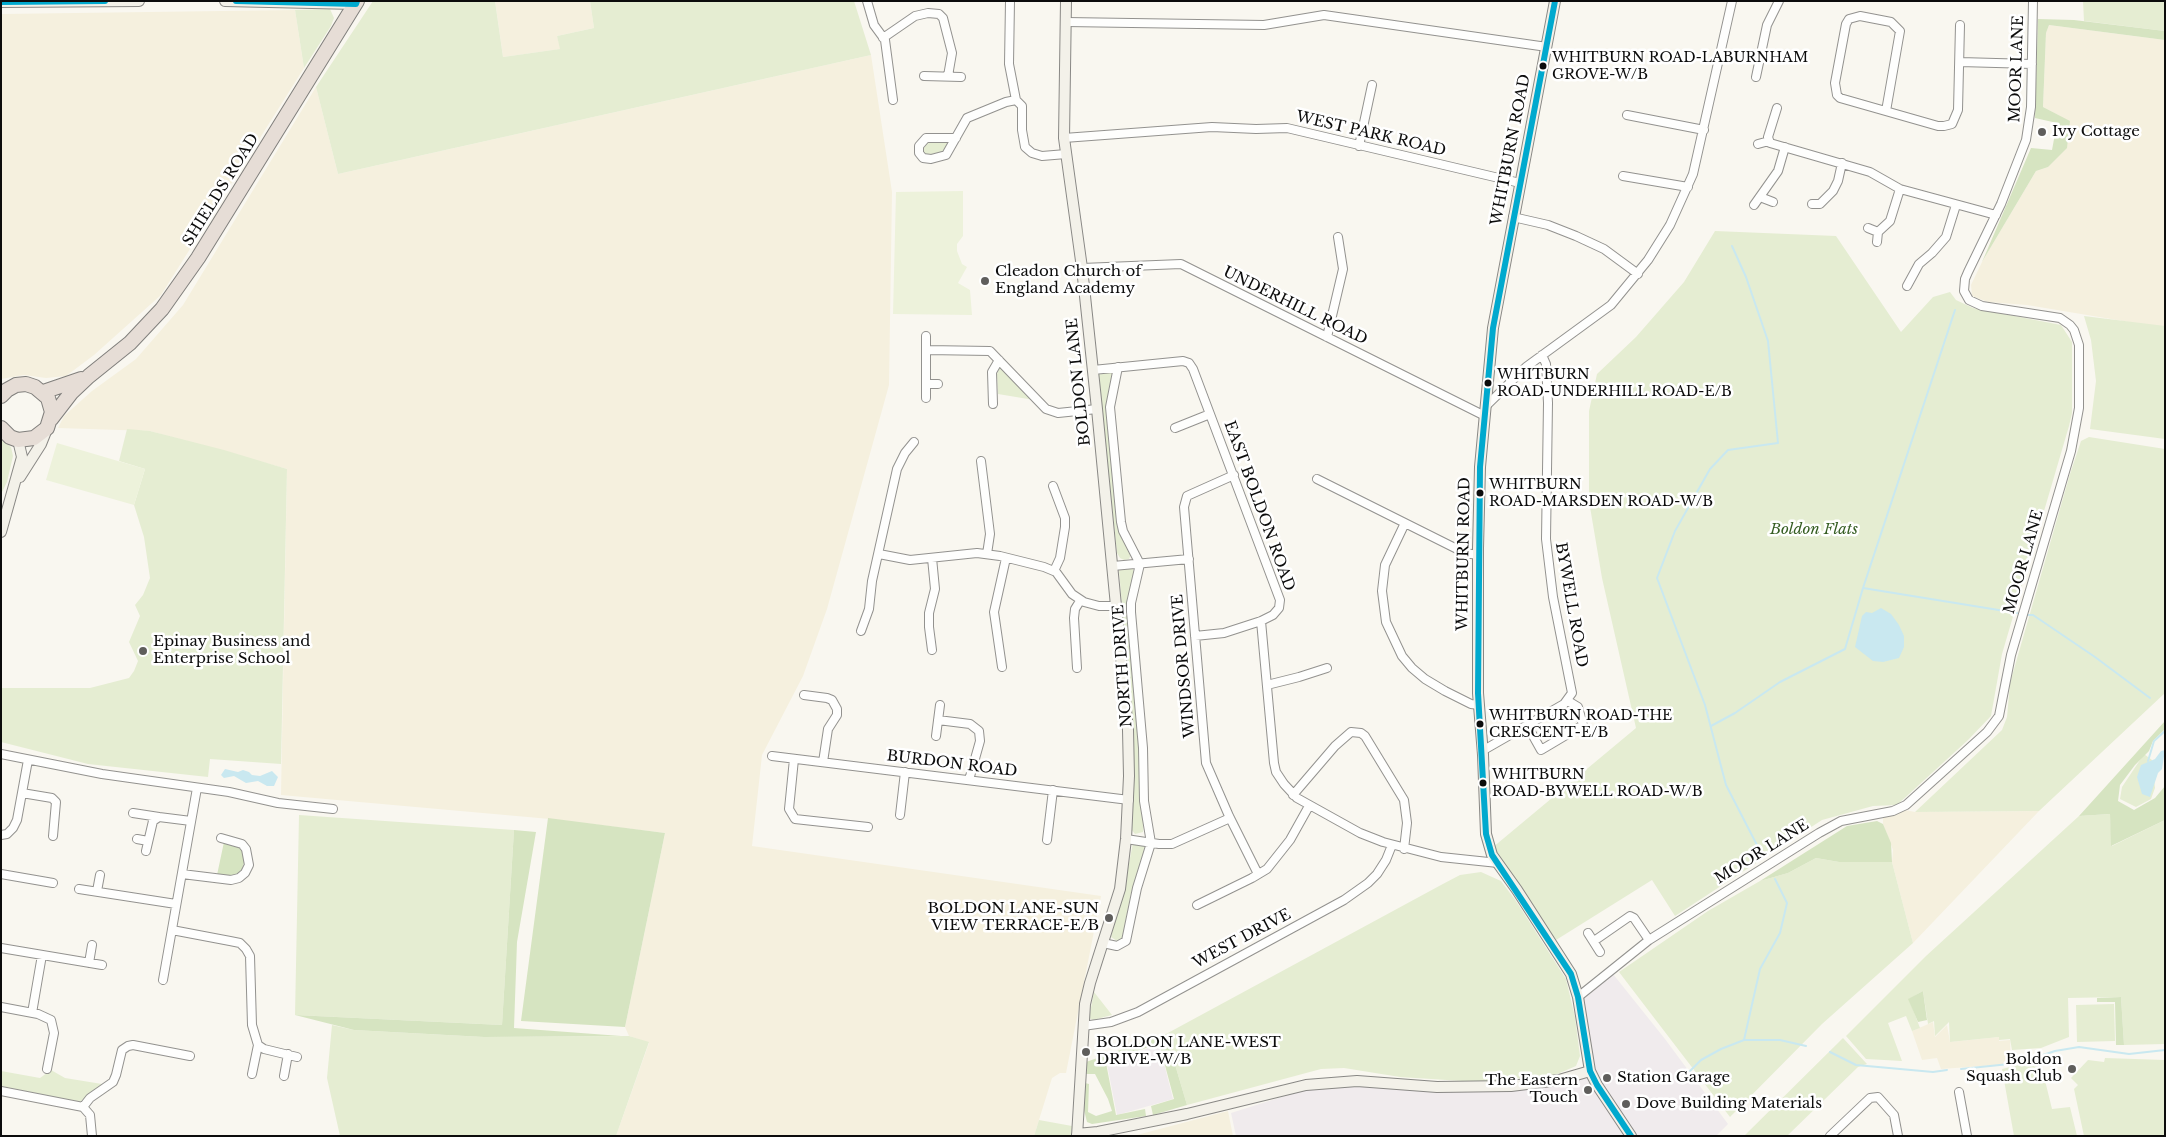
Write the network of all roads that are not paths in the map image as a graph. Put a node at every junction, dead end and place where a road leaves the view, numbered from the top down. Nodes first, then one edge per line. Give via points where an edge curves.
1 (139, 1) edge
2 (225, 1) edge
3 (867, 1) edge
4 (1010, 1) edge
5 (1066, 1) edge
6 (1555, 1) edge
7 (1732, 1) edge
8 (1779, 1) edge
9 (2033, 1) edge
10 (1, 2) edge
11 (357, 2) edge
12 (1066, 22) junction
13 (1960, 25) dead end
14 (883, 38) junction
15 (1547, 48) junction
16 (1960, 62) junction
17 (2032, 64) junction
18 (924, 76) dead end
19 (948, 76) junction
20 (961, 77) dead end
21 (1756, 77) dead end
22 (1372, 86) dead end
23 (893, 100) dead end
24 (1016, 100) junction
25 (1777, 108) dead end
26 (1886, 111) junction
27 (1628, 115) dead end
28 (1704, 130) junction
29 (956, 138) junction
30 (1064, 138) junction
31 (1769, 141) junction
32 (1758, 144) dead end
33 (1359, 146) junction
34 (1785, 147) junction
35 (1066, 154) junction
36 (1842, 163) junction
37 (1623, 176) dead end
38 (1520, 183) junction
39 (1688, 188) junction
40 (1900, 189) junction
41 (1760, 197) junction
42 (1824, 200) junction
43 (1772, 202) dead end
44 (1812, 204) dead end
45 (1956, 205) junction
46 (1754, 206) dead end
47 (1831, 206) dead end
48 (1996, 215) junction
49 (1513, 217) junction
50 (1868, 228) dead end
51 (1878, 232) junction
52 (1338, 236) dead end
53 (1877, 242) dead end
54 (1082, 268) junction
55 (1638, 274) junction
56 (1907, 286) dead end
57 (926, 336) dead end
58 (1327, 337) junction
59 (926, 350) junction
60 (1542, 355) junction
61 (999, 360) junction
62 (1118, 367) junction
63 (1093, 370) junction
64 (89, 376) junction
65 (926, 384) junction
66 (938, 384) dead end
67 (43, 392) junction
68 (1, 396) edge
69 (926, 398) dead end
70 (992, 404) dead end
71 (1097, 409) junction
72 (1486, 411) junction
73 (1210, 414) junction
74 (49, 423) junction
75 (1, 428) edge
76 (1175, 428) dead end
77 (18, 440) junction
78 (914, 442) dead end
79 (981, 461) dead end
80 (1234, 475) junction
81 (1316, 479) dead end
82 (14, 486) junction
83 (1053, 486) dead end
84 (1404, 523) junction
85 (1, 532) edge
86 (879, 554) junction
87 (987, 554) junction
88 (1478, 555) junction
89 (932, 558) junction
90 (1006, 558) junction
91 (1189, 559) junction
92 (1140, 564) junction
93 (1112, 566) junction
94 (1054, 571) junction
95 (1080, 601) junction
96 (1116, 606) junction
97 (1261, 621) junction
98 (861, 631) dead end
99 (1195, 636) junction
100 (932, 650) dead end
101 (1002, 666) dead end
102 (1077, 668) dead end
103 (1327, 668) dead end
104 (1268, 685) junction
105 (804, 695) dead end
106 (1568, 701) junction
107 (1479, 704) junction
108 (940, 705) dead end
109 (938, 720) junction
110 (1527, 725) junction
111 (936, 736) dead end
112 (1482, 751) junction
113 (1, 754) edge
114 (772, 756) dead end
115 (794, 759) junction
116 (28, 760) junction
117 (823, 762) junction
118 (905, 772) junction
119 (969, 780) junction
120 (197, 788) junction
121 (1053, 790) junction
122 (22, 793) junction
123 (1293, 795) junction
124 (1129, 800) junction
125 (1309, 806) junction
126 (333, 810) dead end
127 (133, 813) dead end
128 (900, 815) dead end
129 (159, 817) junction
130 (1230, 818) junction
131 (191, 821) junction
132 (868, 827) dead end
133 (1, 835) edge
134 (53, 836) dead end
135 (221, 838) dead end
136 (137, 839) dead end
137 (1126, 839) junction
138 (1047, 840) dead end
139 (148, 841) junction
140 (1151, 843) junction
141 (1392, 845) junction
142 (1404, 849) junction
143 (146, 851) dead end
144 (1498, 863) junction
145 (1, 874) edge
146 (182, 874) junction
147 (1258, 874) junction
148 (100, 875) dead end
149 (53, 883) dead end
150 (79, 888) dead end
151 (97, 891) junction
152 (176, 904) junction
153 (1197, 905) dead end
154 (172, 930) junction
155 (1588, 933) dead end
156 (1649, 940) junction
157 (1594, 941) junction
158 (1103, 943) junction
159 (92, 945) dead end
160 (1, 948) edge
161 (1600, 952) dead end
162 (42, 955) junction
163 (89, 963) junction
164 (102, 965) dead end
165 (163, 980) dead end
166 (1578, 997) junction
167 (1, 1007) edge
168 (32, 1013) junction
169 (1083, 1026) junction
170 (258, 1045) junction
171 (288, 1054) junction
172 (190, 1056) dead end
173 (297, 1057) dead end
174 (47, 1069) dead end
175 (1590, 1071) junction
176 (252, 1074) dead end
177 (284, 1076) dead end
178 (1, 1092) edge
179 (1959, 1092) dead end
180 (83, 1107) junction
181 (1077, 1135) edge
182 (1832, 1135) edge
183 (92, 1136) edge
184 (1631, 1136) edge
185 (1898, 1136) edge
186 (1967, 1136) edge

1 - 10 street
2 - 11 street
3 - 14 street via 874,25
4 - 24 street via 1009,64
5 - 12 street, BOLDON LANE
6 - 15 street, WHITBURN ROAD
7 - 28 street
8 - 21 street via 1767,25
9 - 17 street, MOOR LANE
11 - 64 highway, SHIELDS ROAD via 198,258 162,309 130,343
12 - 15 street via 1264,24 1324,15
12 - 30 street, BOLDON LANE
13 - 16 street
14 - 19 street via 915,16 939,14 943,18 952,53
14 - 23 street
15 - 38 street, WHITBURN ROAD
16 - 17 street
16 - 26 street via 1958,110 1952,124 1938,126
17 - 48 street, MOOR LANE via 2026,140
18 - 19 street
19 - 20 street
22 - 33 street
24 - 29 street via 967,118
24 - 35 street via 1022,106 1025,147 1042,156
25 - 31 street
26 - 26 street via 1840,98 1835,89 1846,24 1855,16 1891,22 1900,31
27 - 28 street
28 - 39 street
29 - 29 street via 926,138 919,146 920,153 923,158 939,158 946,155
30 - 33 street, WEST PARK ROAD via 1212,127 1287,128
30 - 35 street, BOLDON LANE
31 - 32 street
31 - 34 street
33 - 38 street, WEST PARK ROAD
34 - 36 street
34 - 41 street via 1778,171
35 - 54 street, BOLDON LANE
36 - 40 street via 1870,172
36 - 42 street via 1838,181
37 - 39 street
38 - 49 street, WHITBURN ROAD
39 - 55 street via 1670,225
40 - 45 street
40 - 51 street via 1890,221
41 - 43 street
41 - 46 street
42 - 44 street via 1820,204
42 - 47 street
45 - 48 street
45 - 56 street via 1946,237 1919,264
48 - 156 street, MOOR LANE via 1965,279 1966,295 1982,306 2065,321 2074,330 2079,345 2080,391 2077,428 2011,655 1998,716 1987,732 1906,805 1832,825
49 - 55 street via 1576,236 1604,249
49 - 72 street, WHITBURN ROAD via 1492,328
50 - 51 street
51 - 53 street
52 - 58 street via 1343,269
54 - 58 street, UNDERHILL ROAD via 1181,264
54 - 63 street, BOLDON LANE
55 - 60 street via 1611,305
57 - 59 street
58 - 72 street, UNDERHILL ROAD
59 - 61 street via 985,350
59 - 65 street
60 - 72 street via 1526,367
60 - 106 street, BYWELL ROAD via 1546,364 1548,395 1546,539 1553,597 1572,685
61 - 70 street via 992,372
61 - 71 street via 1046,409 1058,413
62 - 63 street, EAST BOLDON ROAD
62 - 73 street, EAST BOLDON ROAD via 1189,363
62 - 92 street via 1110,407 1121,522
63 - 71 street, BOLDON LANE
64 - 67 highway, SHIELDS ROAD
64 - 74 highway, SHIELDS ROAD via 71,393
65 - 66 street
65 - 69 street
67 - 68 highway via 26,384 7,390
67 - 74 highway via 51,404
71 - 93 street, BOLDON LANE
72 - 88 street, WHITBURN ROAD via 1480,467
73 - 76 street
73 - 80 street, EAST BOLDON ROAD
74 - 77 highway via 34,438
74 - 82 street via 41,444
75 - 77 highway
77 - 82 street via 22,457
78 - 86 street via 897,469
79 - 87 street via 990,534
80 - 91 street, WINDSOR DRIVE via 1187,496 1184,507
80 - 97 street, EAST BOLDON ROAD via 1280,600 1273,615
81 - 84 street
82 - 85 street
83 - 94 street via 1065,518 1060,558
84 - 88 street via 1466,553
84 - 107 street via 1385,565 1382,591 1386,622 1402,656 1419,674 1445,691 1471,704
86 - 89 street via 910,560
86 - 98 street via 869,609
87 - 89 street
87 - 90 street
88 - 107 street, WHITBURN ROAD
89 - 100 street via 934,589 929,627
90 - 94 street
90 - 101 street via 994,612
91 - 92 street
91 - 99 street, WINDSOR DRIVE
92 - 93 street
92 - 140 street, NORTH DRIVE via 1131,612 1143,748 1144,801
93 - 96 street, BOLDON LANE
94 - 95 street
95 - 96 street
95 - 102 street via 1074,618
96 - 124 street, BOLDON LANE via 1128,730
97 - 99 street via 1224,632
97 - 104 street
99 - 130 street, WINDSOR DRIVE via 1206,763
103 - 104 street
104 - 123 street via 1276,772
105 - 117 street via 827,698 836,705 837,715 828,729
106 - 110 street
106 - 110 street via 1578,707 1583,725 1542,750
107 - 112 street, WHITBURN ROAD
108 - 109 street
109 - 111 street
109 - 119 street via 970,724 979,731 980,741
110 - 112 street
112 - 144 street, WHITBURN ROAD via 1486,834
113 - 116 street
114 - 115 street, BURDON ROAD
115 - 117 street, BURDON ROAD
115 - 132 street via 791,815 796,819
116 - 120 street
116 - 122 street
117 - 118 street, BURDON ROAD
118 - 119 street, BURDON ROAD
118 - 128 street
119 - 121 street, BURDON ROAD
120 - 126 street via 278,804
120 - 131 street
121 - 124 street, BURDON ROAD
121 - 138 street
122 - 133 street via 13,828
122 - 134 street via 52,798 56,802
123 - 125 street
123 - 142 street via 1335,746 1351,732 1361,732 1404,800
124 - 137 street, BOLDON LANE
125 - 141 street via 1360,833
125 - 147 street via 1280,855
127 - 129 street
129 - 131 street
129 - 139 street via 153,821
130 - 140 street via 1182,841
130 - 147 street, WINDSOR DRIVE
131 - 146 street
135 - 146 street via 242,844 246,849 249,865 245,873 231,880
136 - 139 street
137 - 140 street
137 - 158 street, BOLDON LANE via 1120,889
139 - 143 street
140 - 158 street, NORTH DRIVE via 1137,888 1126,942 1118,946
141 - 142 street
141 - 169 street, WEST DRIVE via 1377,874 1344,900 1138,1012 1111,1022
142 - 144 street
144 - 166 street, WHITBURN ROAD via 1571,974
145 - 149 street
146 - 152 street
147 - 153 street
148 - 151 street
150 - 151 street
151 - 152 street
152 - 154 street
154 - 165 street
154 - 170 street via 230,941 246,949 250,956 252,1025
155 - 157 street
156 - 157 street via 1630,916
156 - 166 street, MOOR LANE
157 - 161 street
158 - 169 street, BOLDON LANE via 1090,983
159 - 163 street
160 - 162 street
162 - 163 street
162 - 168 street
163 - 164 street
166 - 175 street, WHITBURN ROAD
167 - 168 street
168 - 174 street via 46,1016 54,1026
169 - 181 street, BOLDON LANE
170 - 171 street
170 - 176 street
171 - 173 street
171 - 177 street
172 - 180 street via 128,1046 122,1050 113,1082
175 - 181 street via 1560,1080 1511,1086 1437,1087 1357,1081 1306,1085 1187,1114
175 - 184 street
178 - 180 street
179 - 186 street
180 - 183 street via 90,1115
182 - 185 street via 1870,1098 1878,1097 1894,1115

